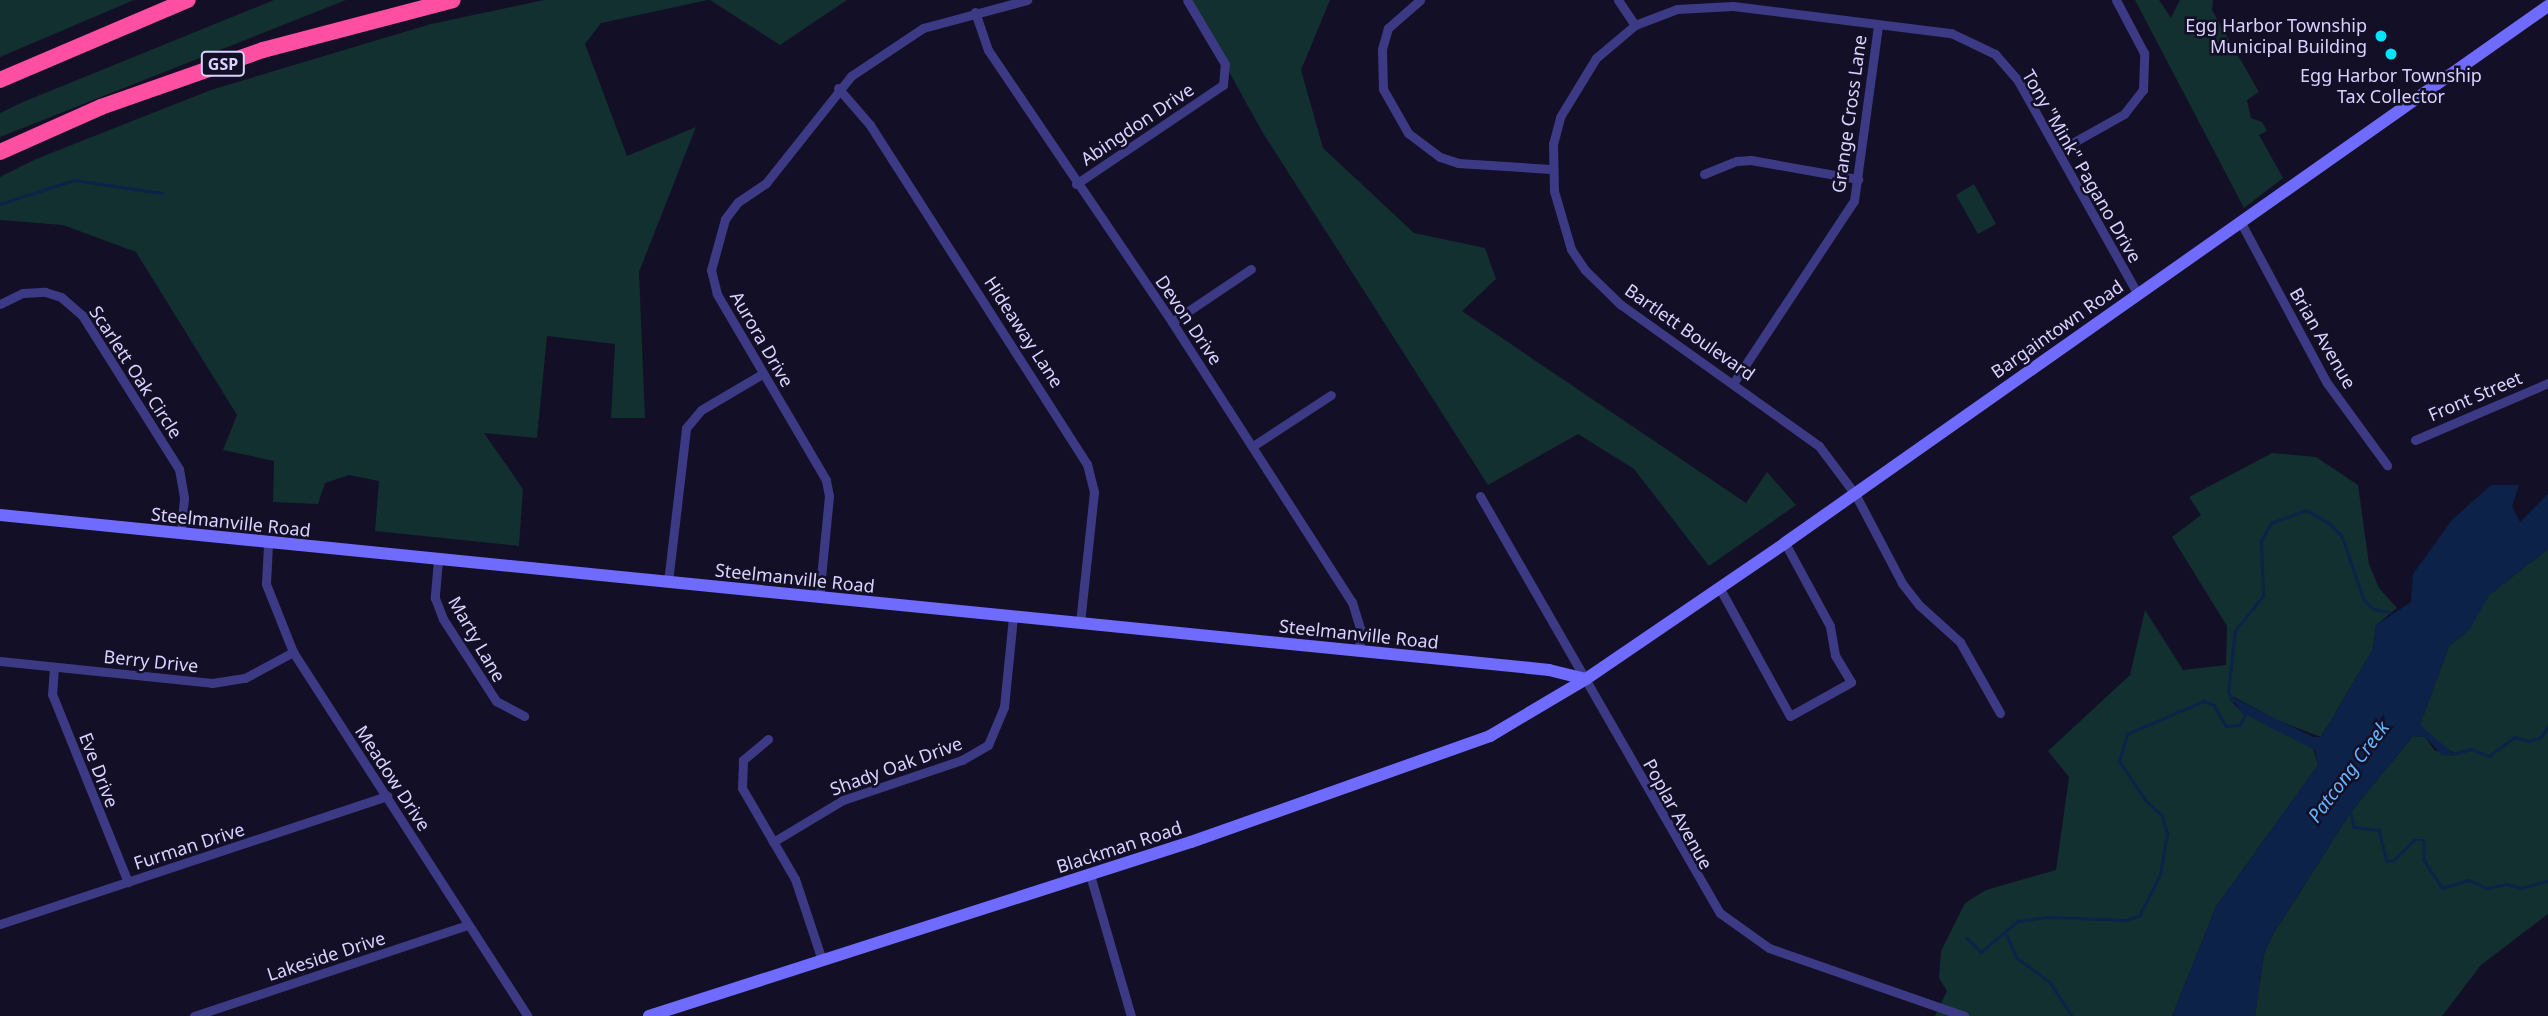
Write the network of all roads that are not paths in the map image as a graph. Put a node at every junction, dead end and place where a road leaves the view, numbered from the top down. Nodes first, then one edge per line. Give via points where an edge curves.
1 (188, 0) edge
2 (453, 0) edge
3 (1027, 0) edge
4 (1187, 0) edge
5 (1420, 0) edge
6 (1618, 0) edge
7 (2116, 0) edge
8 (2548, 6) edge
9 (975, 12) junction
10 (1635, 25) junction
11 (1878, 25) junction
12 (0, 80) edge
13 (838, 88) junction
14 (2058, 151) junction
15 (0, 152) edge
16 (1551, 169) junction
17 (1704, 174) dead end
18 (1858, 178) junction
19 (1076, 184) junction
20 (2240, 221) junction
21 (1251, 269) dead end
22 (2137, 293) junction
23 (0, 304) edge
24 (1172, 322) junction
25 (762, 374) junction
26 (1734, 382) junction
27 (2548, 383) edge
28 (1331, 396) dead end
29 (2415, 440) dead end
30 (1253, 446) junction
31 (2387, 465) dead end
32 (1855, 494) junction
33 (1480, 496) dead end
34 (0, 515) edge
35 (181, 533) junction
36 (1785, 543) junction
37 (268, 545) junction
38 (438, 560) junction
39 (668, 582) junction
40 (1719, 587) junction
41 (819, 598) junction
42 (1013, 617) junction
43 (1080, 623) junction
44 (293, 652) junction
45 (1359, 652) junction
46 (0, 662) edge
47 (54, 667) junction
48 (1586, 679) junction
49 (2000, 713) dead end
50 (523, 716) dead end
51 (768, 739) dead end
52 (387, 796) junction
53 (773, 842) junction
54 (1090, 875) junction
55 (128, 882) junction
56 (0, 924) edge
57 (468, 925) junction
58 (822, 960) junction
59 (194, 1016) edge
60 (528, 1016) edge
61 (649, 1016) edge
62 (1131, 1016) edge
63 (1964, 1016) edge

1 - 12 highway
2 - 15 highway, GSP via 263,50 101,107
3 - 9 street, Aurora Drive
4 - 19 street, Abingdon Drive via 1224,64 1224,82
5 - 16 street via 1388,28 1381,49 1383,89 1408,133 1440,157 1458,163
6 - 10 street
7 - 14 street via 2144,53 2143,90 2124,114
8 - 20 main road, Bargaintown Road
9 - 13 street, Aurora Drive via 923,28
9 - 19 street, Devon Drive via 988,50
10 - 11 street, Tony "Mink" Pagano Drive via 1677,9 1708,5
10 - 16 street, Tony "Mink" Pagano Drive via 1596,58 1571,94 1553,144
11 - 14 street, Tony "Mink" Pagano Drive via 1951,33 1986,48 2017,79
11 - 18 street, Grange Cross Lane
13 - 25 street, Aurora Drive via 766,183 738,202 725,219 711,270 717,294
13 - 43 street, Hideaway Lane via 870,125 1087,464 1094,492
14 - 22 street, Tony "Mink" Pagano Drive
16 - 26 street, Bartlett Boulevard via 1561,223 1585,270 1621,305
17 - 18 street via 1751,160
18 - 26 street, Grange Cross Lane via 1844,220
19 - 24 street, Devon Drive
20 - 22 main road, Bargaintown Road
20 - 31 street, Brian Avenue via 2327,383
21 - 24 street
22 - 32 main road, Bargaintown Road
23 - 35 street, Scarlett Oak Circle via 23,293 44,292 61,297 82,315 178,469 184,498
24 - 30 street, Devon Drive
25 - 39 street via 701,410 686,428
25 - 41 street, Aurora Drive via 826,480 829,496
26 - 32 street, Bartlett Boulevard via 1819,446
27 - 29 street, Front Street
28 - 30 street
30 - 45 street, Devon Drive via 1352,602 1360,628
32 - 36 main road, Bargaintown Road
32 - 49 street, Bartlett Boulevard via 1902,583 1960,642
33 - 48 street, Poplar Avenue
34 - 35 main road, Steelmanville Road
35 - 37 main road, Steelmanville Road
36 - 40 main road, Bargaintown Road
36 - 40 street via 1830,626 1835,655 1851,682 1790,716
37 - 38 main road, Steelmanville Road
37 - 44 street, Meadow Drive via 266,584
38 - 39 main road, Steelmanville Road
38 - 50 street, Marty Lane via 435,598 443,619 496,701
39 - 41 main road, Steelmanville Road
40 - 48 main road, Bargaintown Road
41 - 42 main road, Steelmanville Road
42 - 43 main road, Steelmanville Road
42 - 53 street, Shady Oak Drive via 1004,708 988,745 962,760 843,800
43 - 45 main road, Steelmanville Road
44 - 47 street, Berry Drive via 245,678 212,683
44 - 52 street, Meadow Drive
45 - 48 main road, Steelmanville Road via 1542,670
46 - 47 street, Berry Drive
47 - 55 street, Eve Drive via 52,694
48 - 54 main road, Blackman Road via 1509,726 1458,750
48 - 63 street, Poplar Avenue via 1699,883 1732,924 1769,948
51 - 53 street via 746,756 741,780 750,807
52 - 55 street, Furman Drive
52 - 57 street, Meadow Drive
53 - 58 street via 795,879
54 - 58 main road, Blackman Road
54 - 62 street
55 - 56 street, Furman Drive
57 - 59 street, Lakeside Drive
57 - 60 street, Meadow Drive
58 - 61 main road, Blackman Road

